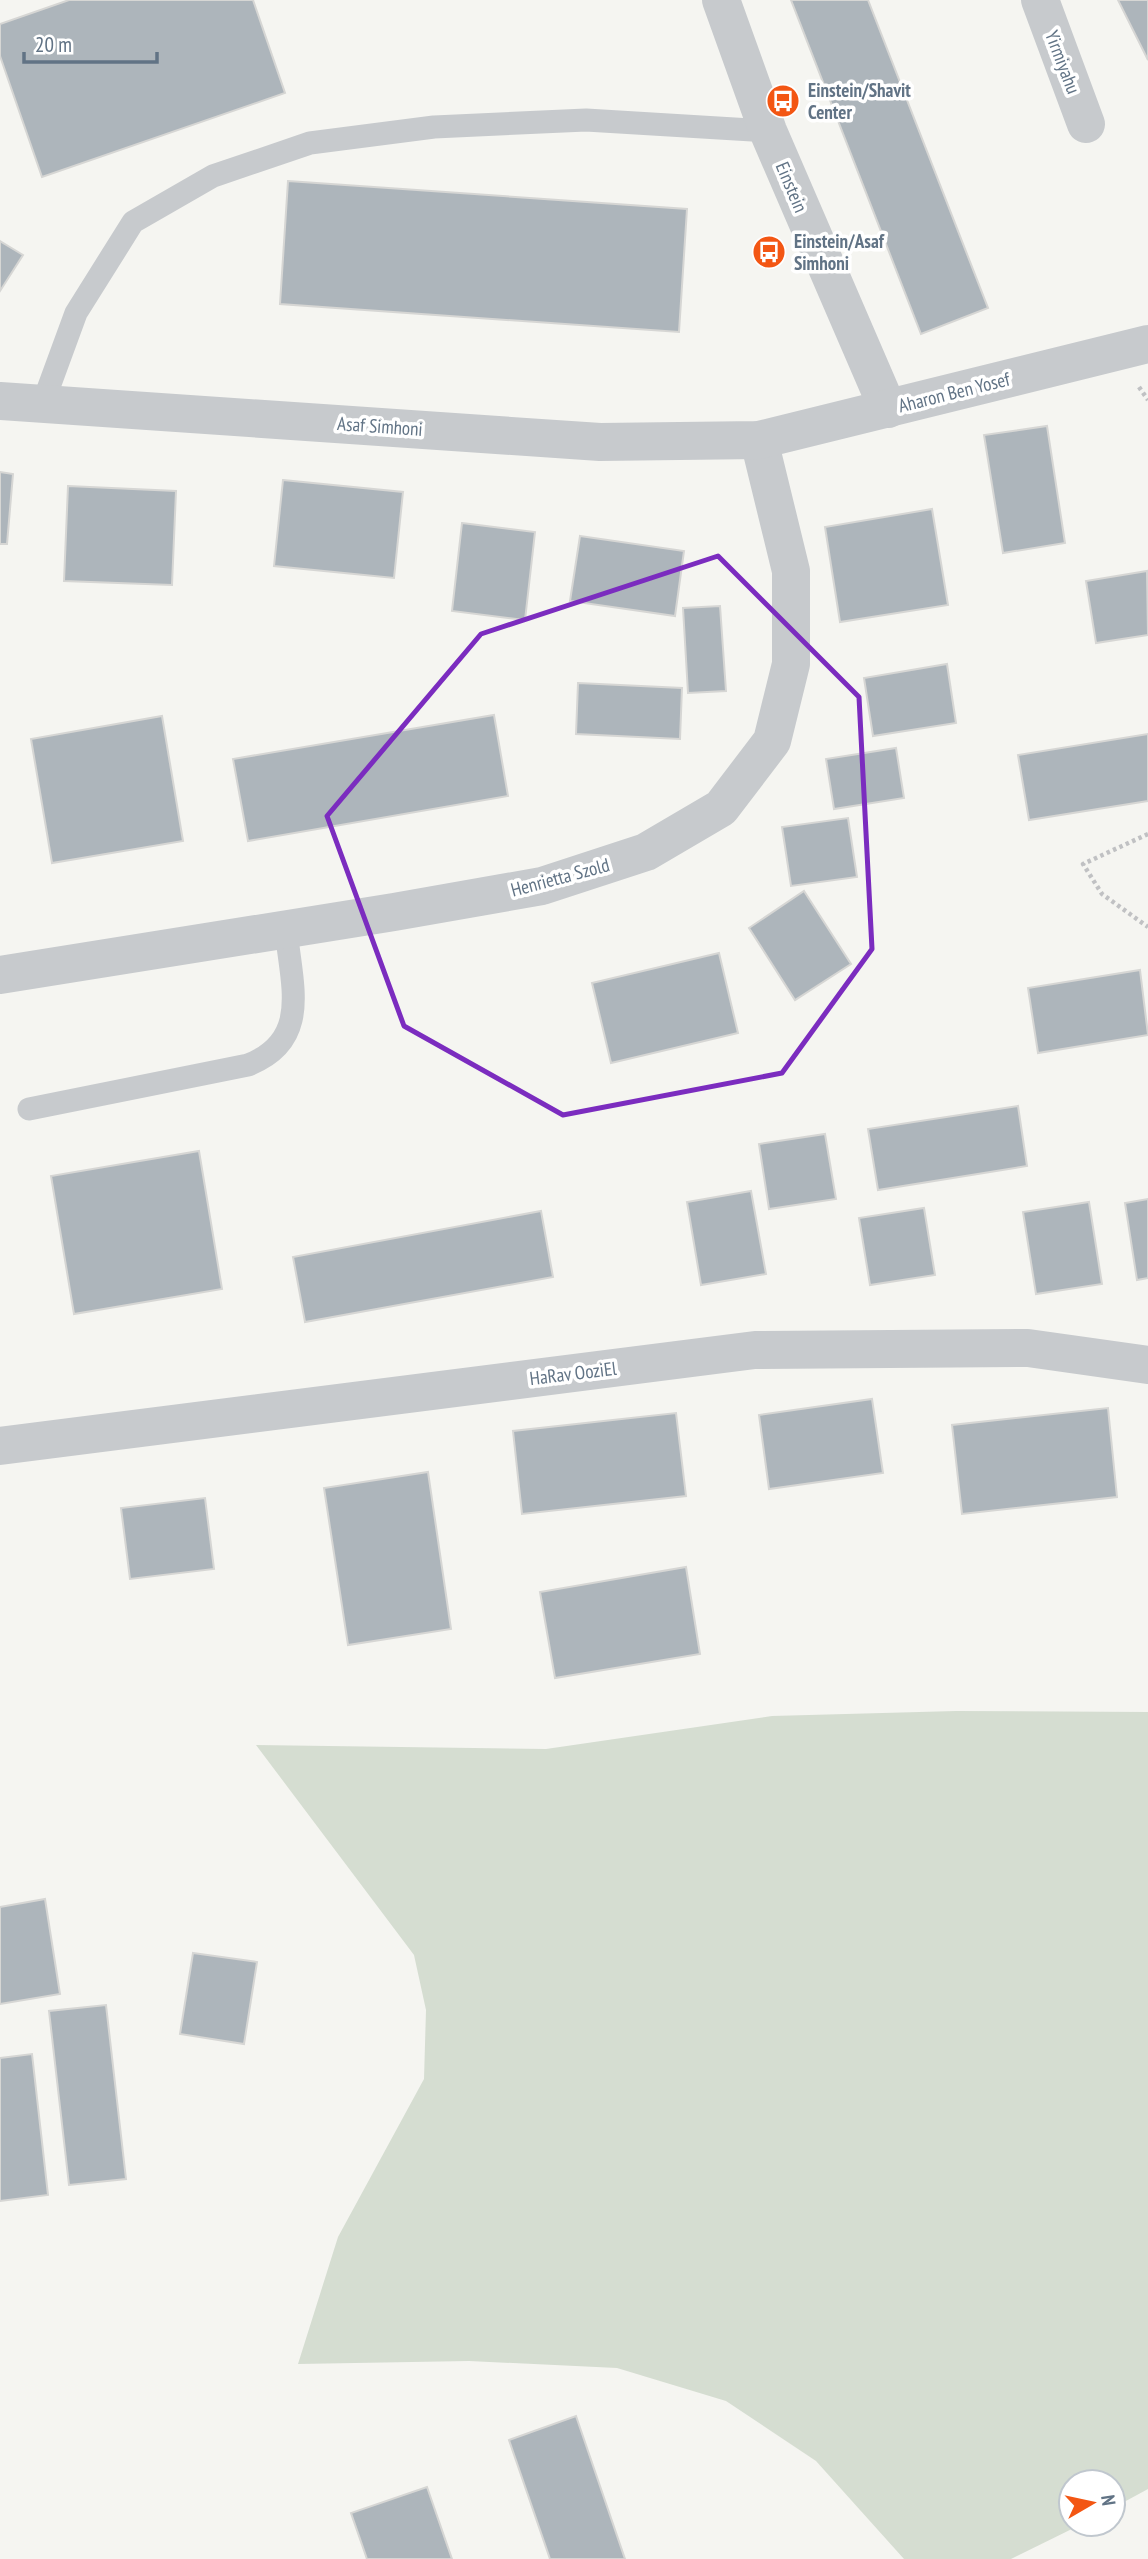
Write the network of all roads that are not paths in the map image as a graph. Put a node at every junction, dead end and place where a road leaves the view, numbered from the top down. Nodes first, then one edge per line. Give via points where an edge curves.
1 (721, 0) edge
2 (1040, 0) edge
3 (1086, 124) dead end
4 (768, 131) junction
5 (1148, 344) edge
6 (0, 401) edge
7 (43, 403) junction
8 (888, 409) junction
9 (760, 440) junction
10 (286, 929) junction
11 (0, 975) edge
12 (29, 1109) dead end
13 (1148, 1366) edge
14 (0, 1446) edge

1 - 4 street, Einstein
2 - 3 street, Yirmiyahu
4 - 7 lane via 586,120 434,127 310,143 213,176 134,222 76,313
4 - 8 street, Einstein
5 - 8 street, Aharon Ben Yosef
6 - 7 street, Asaf Simhoni
7 - 9 street, Asaf Simhoni via 600,442
8 - 9 street, Aharon Ben Yosef
9 - 10 street, Henrietta Szold via 791,571 791,664 772,741 721,808 646,852 542,886
10 - 11 street, Henrietta Szold
10 - 12 lane via 293,1011 288,1031 267,1058
13 - 14 street, HaRav OoziEl via 1028,1348 755,1350

